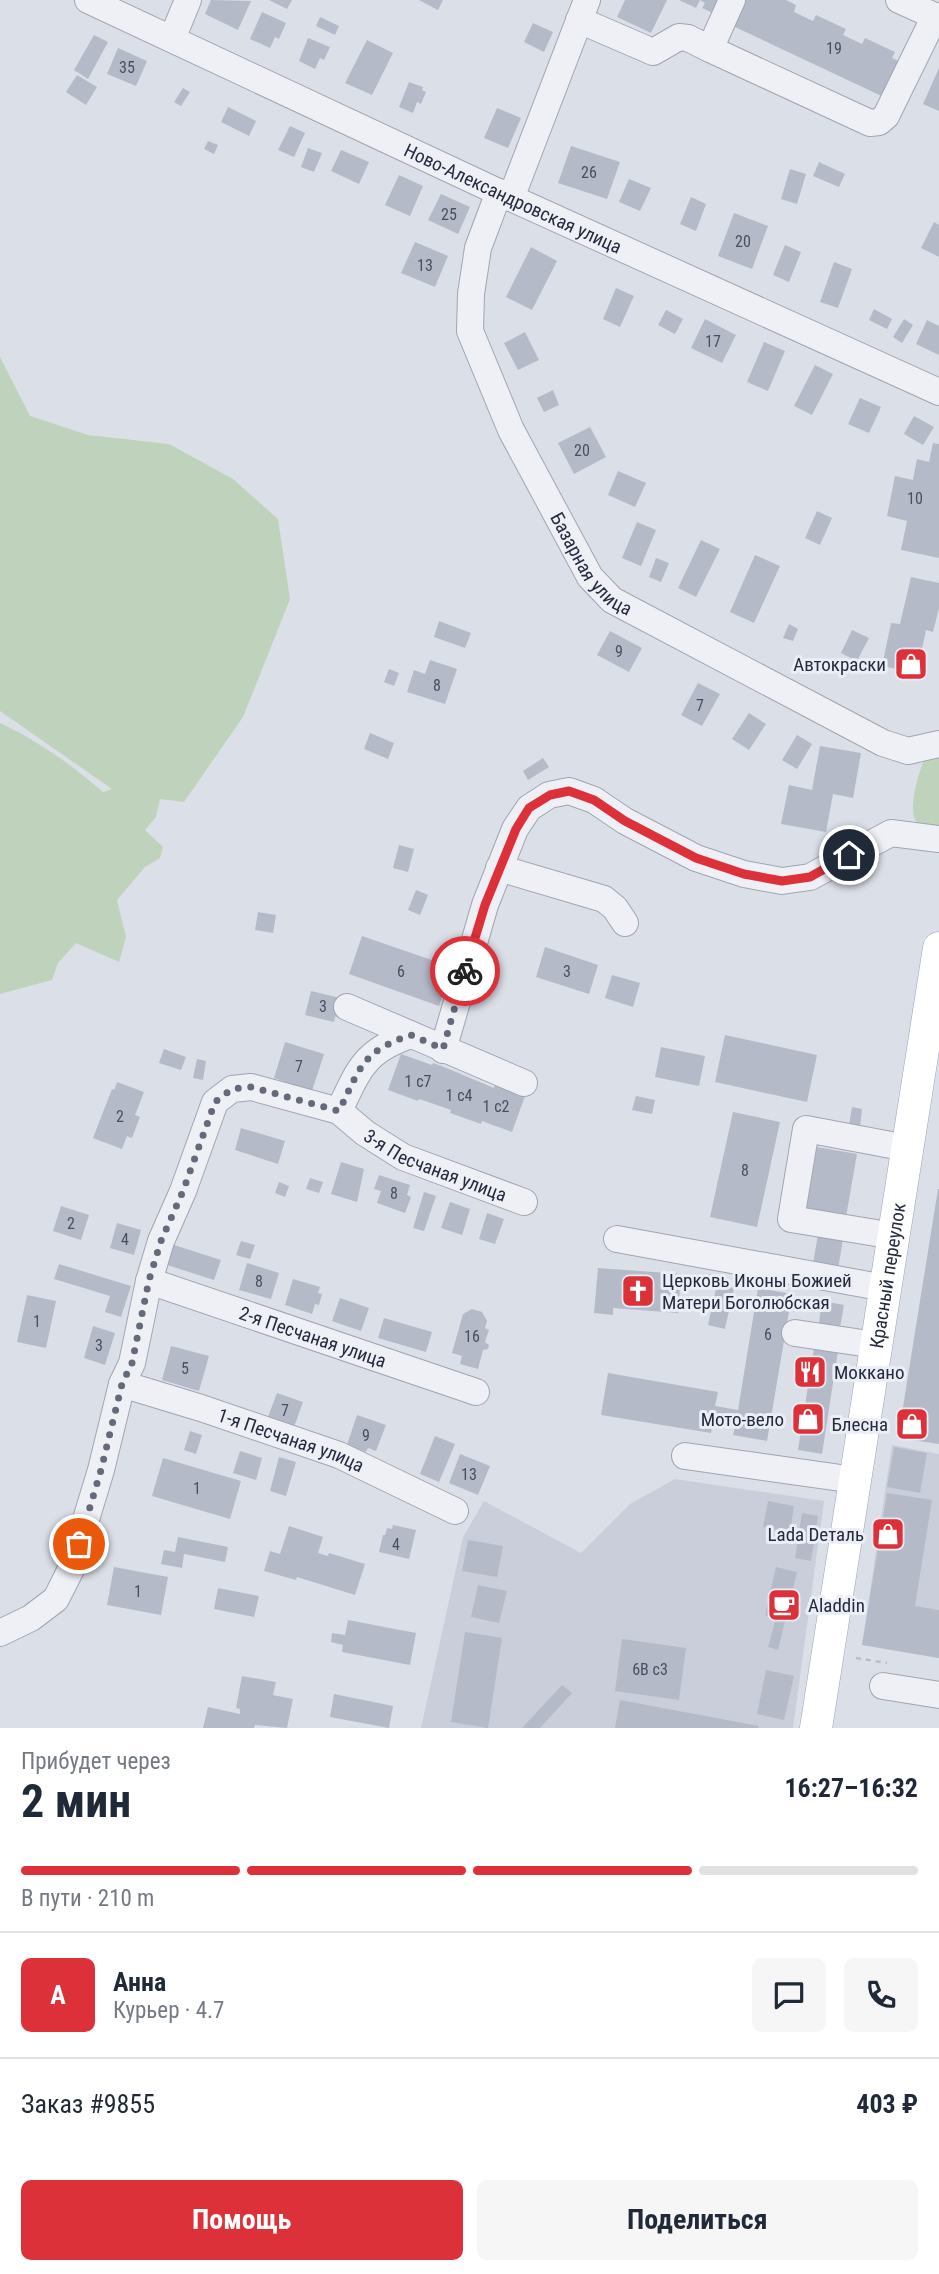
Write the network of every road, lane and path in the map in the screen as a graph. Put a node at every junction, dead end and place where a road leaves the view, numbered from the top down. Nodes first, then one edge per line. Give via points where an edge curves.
1 (88, 0) edge
2 (188, 0) edge
3 (732, 0) edge
4 (899, 0) edge
5 (583, 10) edge
6 (937, 17) edge
7 (172, 39) junction
8 (710, 48) junction
9 (505, 195) junction
10 (939, 392) edge
11 (939, 744) edge
12 (939, 839) edge
13 (499, 868) junction
14 (625, 923) dead end
15 (939, 948) edge
16 (347, 1007) dead end
17 (411, 1035) junction
18 (443, 1049) junction
19 (524, 1083) dead end
20 (339, 1111) junction
21 (907, 1148) junction
22 (524, 1202) dead end
23 (894, 1236) junction
24 (617, 1239) dead end
25 (149, 1280) junction
26 (885, 1288) junction
27 (795, 1333) dead end
28 (876, 1345) junction
29 (122, 1384) junction
30 (476, 1392) dead end
31 (685, 1456) dead end
32 (855, 1480) junction
33 (455, 1511) dead end
34 (0, 1633) edge
35 (883, 1686) dead end
36 (939, 1695) edge
37 (816, 1728) edge

1 - 7 street, Ново-Александровская улица
2 - 7 street
3 - 8 street
4 - 6 street
5 - 8 street via 653,52 679,37
5 - 9 street, Базарная улица
6 - 8 street via 879,122 870,123
7 - 9 street, Ново-Александровская улица
9 - 10 street, Ново-Александровская улица
9 - 11 street, Базарная улица via 478,248 470,331 511,430 590,577 612,600 883,743 908,751
12 - 13 street via 891,834 810,877 782,881 696,858 594,800 569,791 550,795 529,808
13 - 14 street via 604,899
13 - 18 street
15 - 21 main road, Красный переулок
16 - 17 street
17 - 18 street
17 - 20 street via 370,1055
18 - 19 street
20 - 22 street, 3-я Песчаная улица via 403,1157
20 - 25 street, 3-я Песчаная улица via 251,1087 232,1089 215,1102
21 - 23 main road, Красный переулок
21 - 23 street via 806,1129 791,1219
23 - 26 main road, Красный переулок
24 - 26 street
25 - 29 street, 3-я Песчаная улица via 132,1363
25 - 30 street, 2-я Песчаная улица
26 - 28 main road, Красный переулок
27 - 28 street
28 - 32 main road, Красный переулок
29 - 33 street, 1-я Песчаная улица via 338,1455
29 - 34 street, 3-я Песчаная улица via 71,1569 56,1599 32,1618
31 - 32 street
32 - 37 main road, Красный переулок
35 - 36 street

